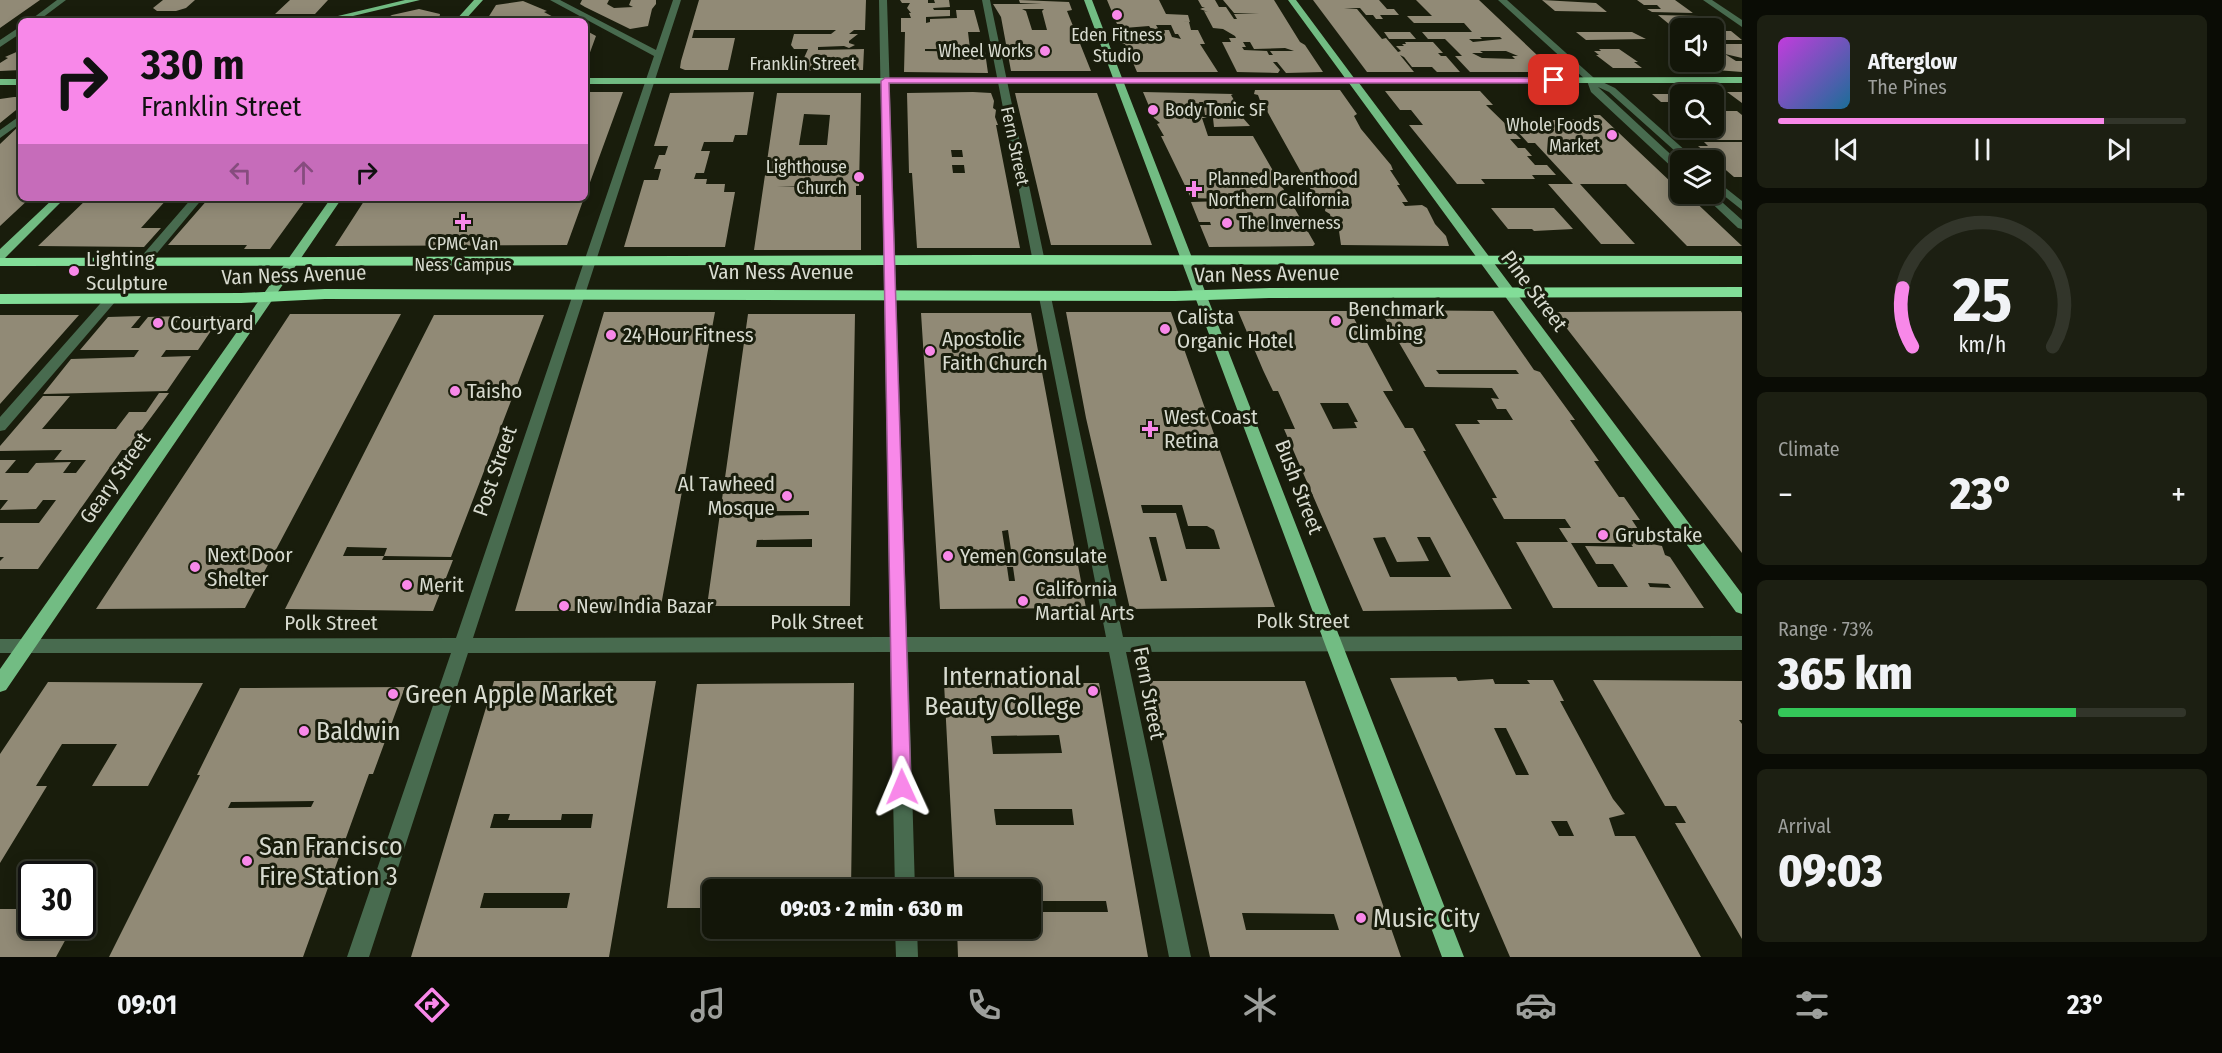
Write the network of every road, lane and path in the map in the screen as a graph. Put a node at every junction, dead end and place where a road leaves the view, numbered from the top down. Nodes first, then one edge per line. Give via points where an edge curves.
1 (62, 0) edge
2 (416, 0) edge
3 (478, 0) edge
4 (554, 0) edge
5 (677, 0) edge
6 (883, 0) edge
7 (986, 0) edge
8 (1088, 0) edge
9 (1292, 0) edge
10 (1502, 0) edge
11 (1707, 0) edge
12 (37, 18) edge
13 (335, 18) edge
14 (462, 18) edge
15 (1742, 24) edge
16 (18, 31) edge
17 (0, 44) edge
18 (659, 55) junction
19 (1352, 80) junction
20 (1591, 80) junction
21 (1742, 80) edge
22 (588, 81) edge
23 (650, 81) junction
24 (885, 81) junction
25 (1002, 81) junction
26 (1118, 81) junction
27 (0, 82) edge
28 (18, 82) edge
29 (18, 120) edge
30 (0, 135) edge
31 (1679, 150) edge
32 (1670, 160) edge
33 (1724, 191) edge
34 (57, 201) edge
35 (195, 201) edge
36 (335, 201) edge
37 (1718, 204) edge
38 (1742, 207) edge
39 (1742, 226) edge
40 (0, 256) edge
41 (1038, 257) junction
42 (890, 259) junction
43 (1187, 260) junction
44 (1742, 260) edge
45 (144, 261) junction
46 (294, 261) junction
47 (590, 261) junction
48 (1486, 261) junction
49 (0, 262) edge
50 (1509, 292) junction
51 (1742, 292) edge
52 (580, 293) junction
53 (890, 294) junction
54 (1200, 295) junction
55 (268, 297) junction
56 (1046, 297) junction
57 (0, 299) edge
58 (111, 299) junction
59 (0, 426) edge
60 (1742, 607) edge
61 (1742, 643) edge
62 (899, 644) junction
63 (1116, 644) junction
64 (1333, 644) junction
65 (462, 645) junction
66 (0, 646) edge
67 (27, 646) junction
68 (0, 684) edge
69 (905, 879) edge
70 (906, 939) edge
71 (358, 957) edge
72 (907, 957) edge
73 (1180, 957) edge
74 (1453, 957) edge

1 - 12 street
2 - 13 main road
3 - 14 main road
4 - 18 street
5 - 18 street, Post Street
6 - 24 street
7 - 25 street, Fern Street
8 - 26 main road, Bush Street
9 - 19 main road, Pine Street
10 - 20 street
11 - 15 street
16 - 17 street
18 - 23 street, Post Street
19 - 20 main road, Franklin Street
19 - 26 main road, Franklin Street
19 - 48 main road, Pine Street
20 - 21 main road, Franklin Street
20 - 31 street via 1612,90
20 - 32 street via 1594,90
22 - 23 main road, Franklin Street
23 - 24 main road, Franklin Street
23 - 47 street, Post Street
24 - 25 main road, Franklin Street
24 - 42 street
25 - 26 main road, Franklin Street
25 - 41 street, Fern Street
26 - 43 main road, Bush Street
27 - 28 main road
29 - 30 street
33 - 38 street
34 - 40 main road
35 - 45 street
36 - 46 main road, Geary Street
37 - 39 street
41 - 42 highway, Van Ness Avenue
41 - 43 highway, Van Ness Avenue
42 - 47 highway, Van Ness Avenue
42 - 53 street
43 - 48 highway, Van Ness Avenue
43 - 54 main road, Bush Street
44 - 48 highway, Van Ness Avenue
45 - 46 highway, Van Ness Avenue
45 - 49 highway, Van Ness Avenue
46 - 47 highway, Van Ness Avenue
46 - 55 main road, Geary Street
47 - 52 street, Post Street
48 - 50 main road, Pine Street
50 - 51 highway, Van Ness Avenue
50 - 54 highway, Van Ness Avenue
50 - 60 main road, Pine Street
52 - 53 highway, Van Ness Avenue
52 - 55 highway, Van Ness Avenue
52 - 65 street, Post Street
53 - 56 highway, Van Ness Avenue
53 - 62 street
54 - 56 highway, Van Ness Avenue
54 - 64 main road, Bush Street
55 - 58 highway, Van Ness Avenue
55 - 67 main road, Geary Street
56 - 63 street, Fern Street
57 - 58 highway, Van Ness Avenue
58 - 59 street
61 - 64 street, Polk Street
62 - 63 street, Polk Street
62 - 65 street, Polk Street
62 - 69 street
63 - 64 street, Polk Street
63 - 73 street, Fern Street
64 - 74 main road, Bush Street
65 - 67 street, Polk Street
65 - 71 street, Post Street
66 - 67 street, Polk Street
67 - 68 main road, Geary Street
70 - 72 street

